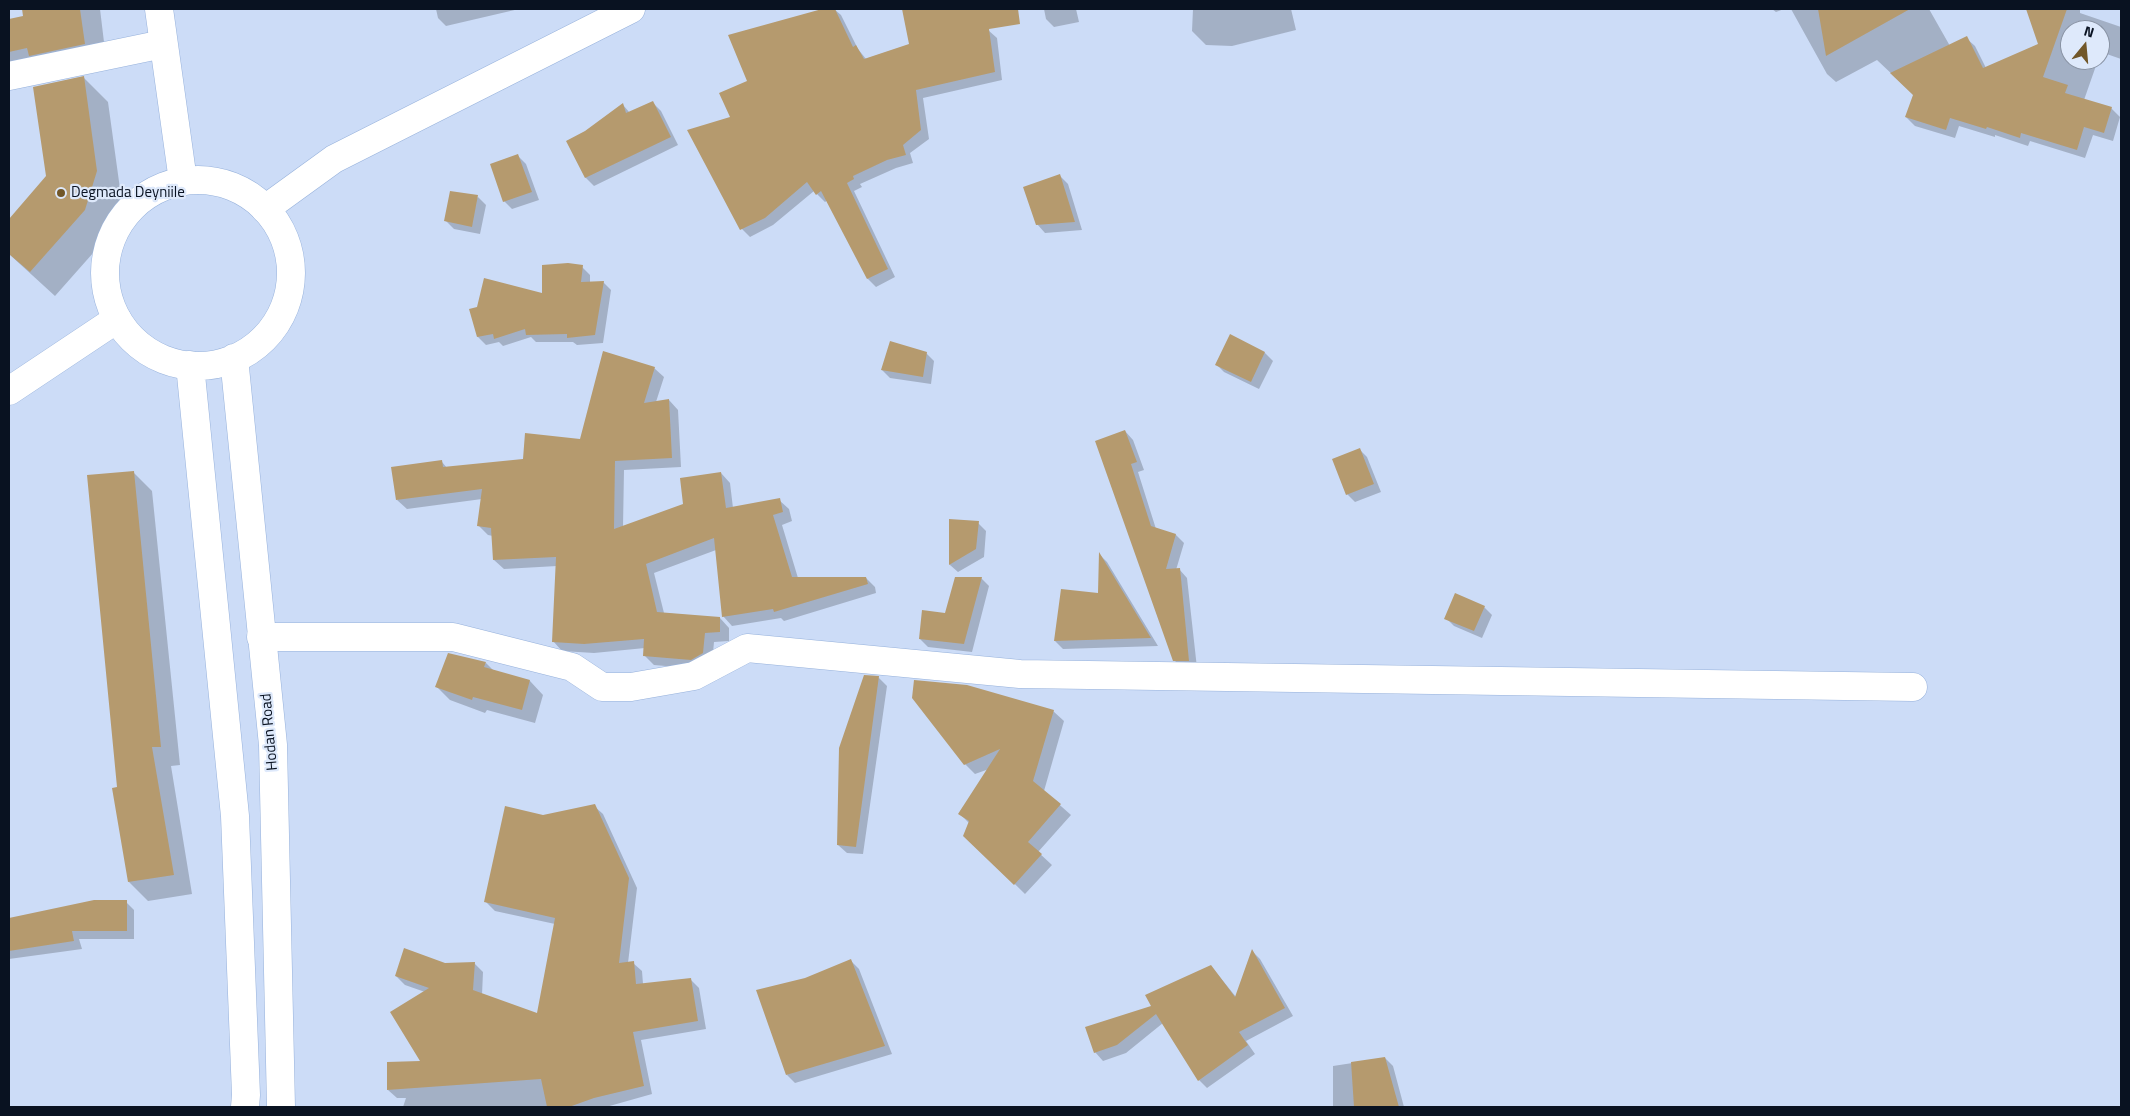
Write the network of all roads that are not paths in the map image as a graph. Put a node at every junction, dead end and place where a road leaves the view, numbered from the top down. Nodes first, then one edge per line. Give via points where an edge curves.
1 (159, 9) edge
2 (631, 9) edge
3 (163, 44) junction
4 (9, 76) edge
5 (183, 181) junction
6 (265, 209) junction
7 (117, 319) junction
8 (234, 358) junction
9 (190, 365) junction
10 (9, 391) edge
11 (261, 637) junction
12 (1913, 687) dead end
13 (245, 1107) edge
14 (282, 1107) edge

1 - 3 street
2 - 6 street via 334,159
3 - 4 street
3 - 5 street
5 - 6 street via 228,185
5 - 7 street via 161,187 142,198 114,232 106,254 104,276 108,298
6 - 8 street via 279,227 287,247 291,270 289,292 282,313 270,332 254,347
7 - 9 street via 147,351 168,361
7 - 10 street
8 - 9 street via 213,365
8 - 11 street, Hodan Road
9 - 13 street via 235,816
11 - 12 street via 453,637 572,667 602,687 631,687 694,676 747,648 1020,674
11 - 14 street, Hodan Road via 273,745

